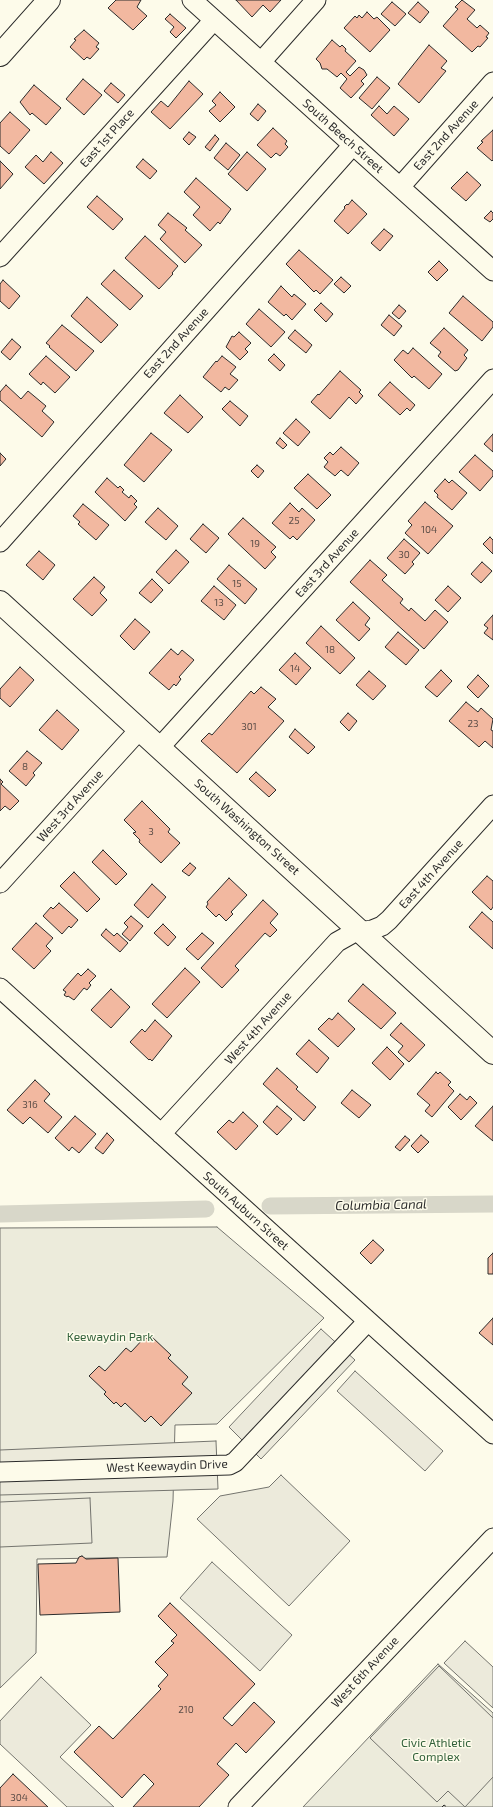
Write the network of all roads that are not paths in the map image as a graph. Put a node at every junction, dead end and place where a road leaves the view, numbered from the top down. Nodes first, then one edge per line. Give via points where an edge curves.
1 (49, 0) edge
2 (192, 0) edge
3 (316, 0) edge
4 (214, 20) junction
5 (0, 55) edge
6 (261, 62) junction
7 (493, 82) edge
8 (352, 144) junction
9 (400, 187) junction
10 (0, 257) edge
11 (493, 271) edge
12 (493, 379) edge
13 (0, 542) edge
14 (0, 602) edge
15 (140, 729) junction
16 (160, 747) junction
17 (493, 805) edge
18 (0, 883) edge
19 (362, 932) junction
20 (0, 988) edge
21 (493, 1053) edge
22 (162, 1134) junction
23 (368, 1321) junction
24 (493, 1434) edge
25 (0, 1472) edge
26 (493, 1538) edge
27 (238, 1807) edge

1 - 5 main road
2 - 4 street, South Beech Street
3 - 6 street
4 - 6 street, South Beech Street
4 - 10 street, East 1st Place
6 - 8 street, South Beech Street
7 - 9 street, East 2nd Avenue
8 - 9 street, South Beech Street
8 - 13 street, East 2nd Avenue
9 - 11 street, South Beech Street
12 - 16 street, East 3rd Avenue
14 - 15 main road, South Washington Street
15 - 16 main road, South Washington Street
15 - 18 street, West 3rd Avenue
16 - 19 main road, South Washington Street
17 - 19 street, East 4th Avenue via 389,920 382,926
19 - 21 main road, South Washington Street
19 - 22 street, West 4th Avenue via 345,936 337,942
20 - 22 street, South Auburn Street
22 - 23 street, South Auburn Street
23 - 24 street, South Auburn Street
23 - 25 street, West Keewaydin Drive via 235,1462 229,1465
26 - 27 street, West 6th Avenue

